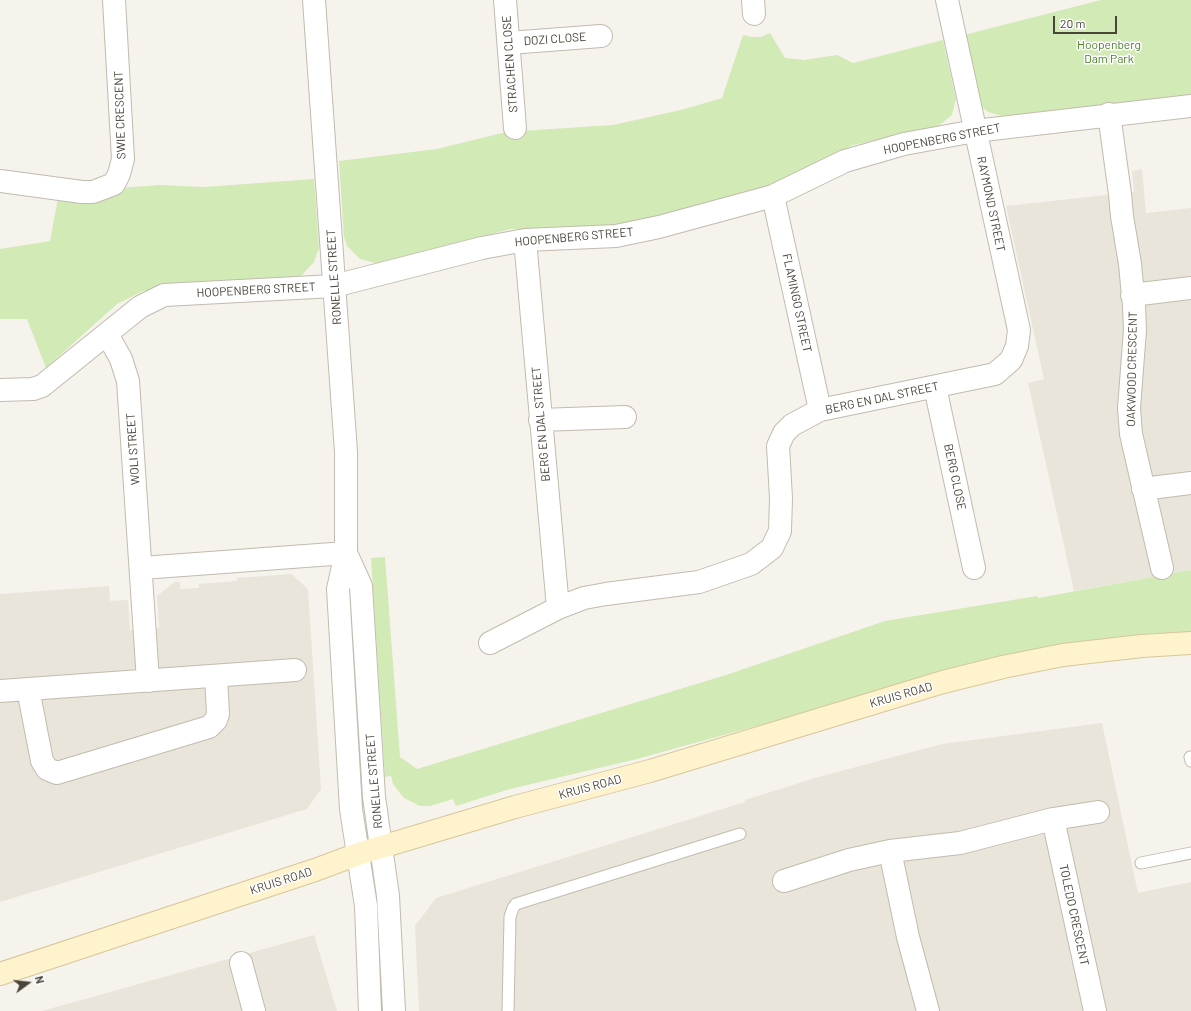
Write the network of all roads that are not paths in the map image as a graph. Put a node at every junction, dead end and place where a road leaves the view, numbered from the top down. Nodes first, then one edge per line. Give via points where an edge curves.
1 (114, 0) edge
2 (314, 0) edge
3 (505, 0) edge
4 (947, 0) edge
5 (601, 36) dead end
6 (509, 43) junction
7 (1191, 106) edge
8 (1109, 114) junction
9 (515, 128) dead end
10 (975, 131) junction
11 (0, 181) edge
12 (773, 196) junction
13 (525, 240) junction
14 (334, 286) junction
15 (1191, 288) edge
16 (1132, 295) junction
17 (107, 334) junction
18 (1011, 360) joint
19 (935, 387) junction
20 (0, 390) edge
21 (820, 410) junction
22 (625, 417) dead end
23 (540, 420) junction
24 (1191, 483) edge
25 (1143, 489) junction
26 (346, 553) junction
27 (142, 568) junction
28 (974, 568) dead end
29 (1162, 568) dead end
30 (558, 608) junction
31 (490, 642) dead end
32 (1191, 643) edge
33 (295, 670) dead end
34 (216, 676) junction
35 (148, 681) junction
36 (28, 689) junction
37 (0, 691) edge
38 (1098, 812) dead end
39 (1053, 820) junction
40 (740, 834) dead end
41 (381, 846) junction
42 (890, 851) junction
43 (1191, 853) edge
44 (358, 854) junction
45 (1141, 863) dead end
46 (784, 881) dead end
47 (241, 963) dead end
48 (0, 974) edge
49 (254, 1011) edge
50 (370, 1011) edge
51 (394, 1011) edge
52 (508, 1011) edge
53 (928, 1011) edge
54 (1094, 1011) edge

1 - 11 street, SWIE CRESCENT via 123,159 114,184 93,192 82,192
2 - 14 street, RONELLE STREET
3 - 6 street, STRACHEN CLOSE
4 - 10 street, RAYMOND STREET
5 - 6 street, DOZI CLOSE
6 - 9 street, STRACHEN CLOSE
7 - 8 street, HOOPENBERG STREET
8 - 10 street, HOOPENBERG STREET
8 - 16 street, OAKWOOD CRESCENT
10 - 12 street, HOOPENBERG STREET via 904,144 845,161
10 - 18 street, RAYMOND STREET via 1019,330 1018,346
12 - 13 street, HOOPENBERG STREET via 660,227 616,236
12 - 21 street, FLAMINGO STREET
13 - 14 street, HOOPENBERG STREET via 482,248
13 - 23 street, BERG EN DAL STREET
14 - 17 street, HOOPENBERG STREET via 164,295 140,307
14 - 26 street, RONELLE STREET via 346,452
15 - 16 street, OAKWOOD CRESCENT
16 - 25 street, OAKWOOD CRESCENT via 1135,330 1129,408 1131,434
17 - 20 street, HOOPENBERG STREET via 42,386 33,389
17 - 27 street, WOLI STREET via 121,359 128,381
18 - 19 street, BERG EN DAL STREET via 995,374
19 - 21 street, BERG EN DAL STREET
19 - 28 street, BERG CLOSE
21 - 30 street, BERG EN DAL STREET via 792,425 784,433 778,446 780,531 772,548 764,555 751,564 699,582 584,598
22 - 23 street
23 - 30 street, BERG EN DAL STREET
24 - 25 street
25 - 29 street, OAKWOOD CRESCENT
26 - 27 street
26 - 41 street, RONELLE STREET via 361,586 374,798
26 - 44 street, RONELLE STREET via 338,589 351,809
27 - 35 street, WOLI STREET
30 - 31 street, BERG EN DAL STREET
32 - 41 street, KRUIS ROAD via 1064,655 973,674 650,771
33 - 34 street
34 - 35 street
34 - 36 street via 218,714 209,727 57,773 47,769 42,761
35 - 36 street
36 - 37 street
38 - 39 street
39 - 42 street via 960,843
39 - 54 street, TOLEDO CRESCENT
40 - 52 lane via 516,904 510,917
41 - 44 street, KRUIS ROAD
41 - 51 street, RONELLE STREET via 388,896
42 - 46 street via 849,860
42 - 53 street via 908,937
43 - 45 lane
44 - 48 street, KRUIS ROAD
44 - 50 street, RONELLE STREET via 366,906
47 - 49 street

